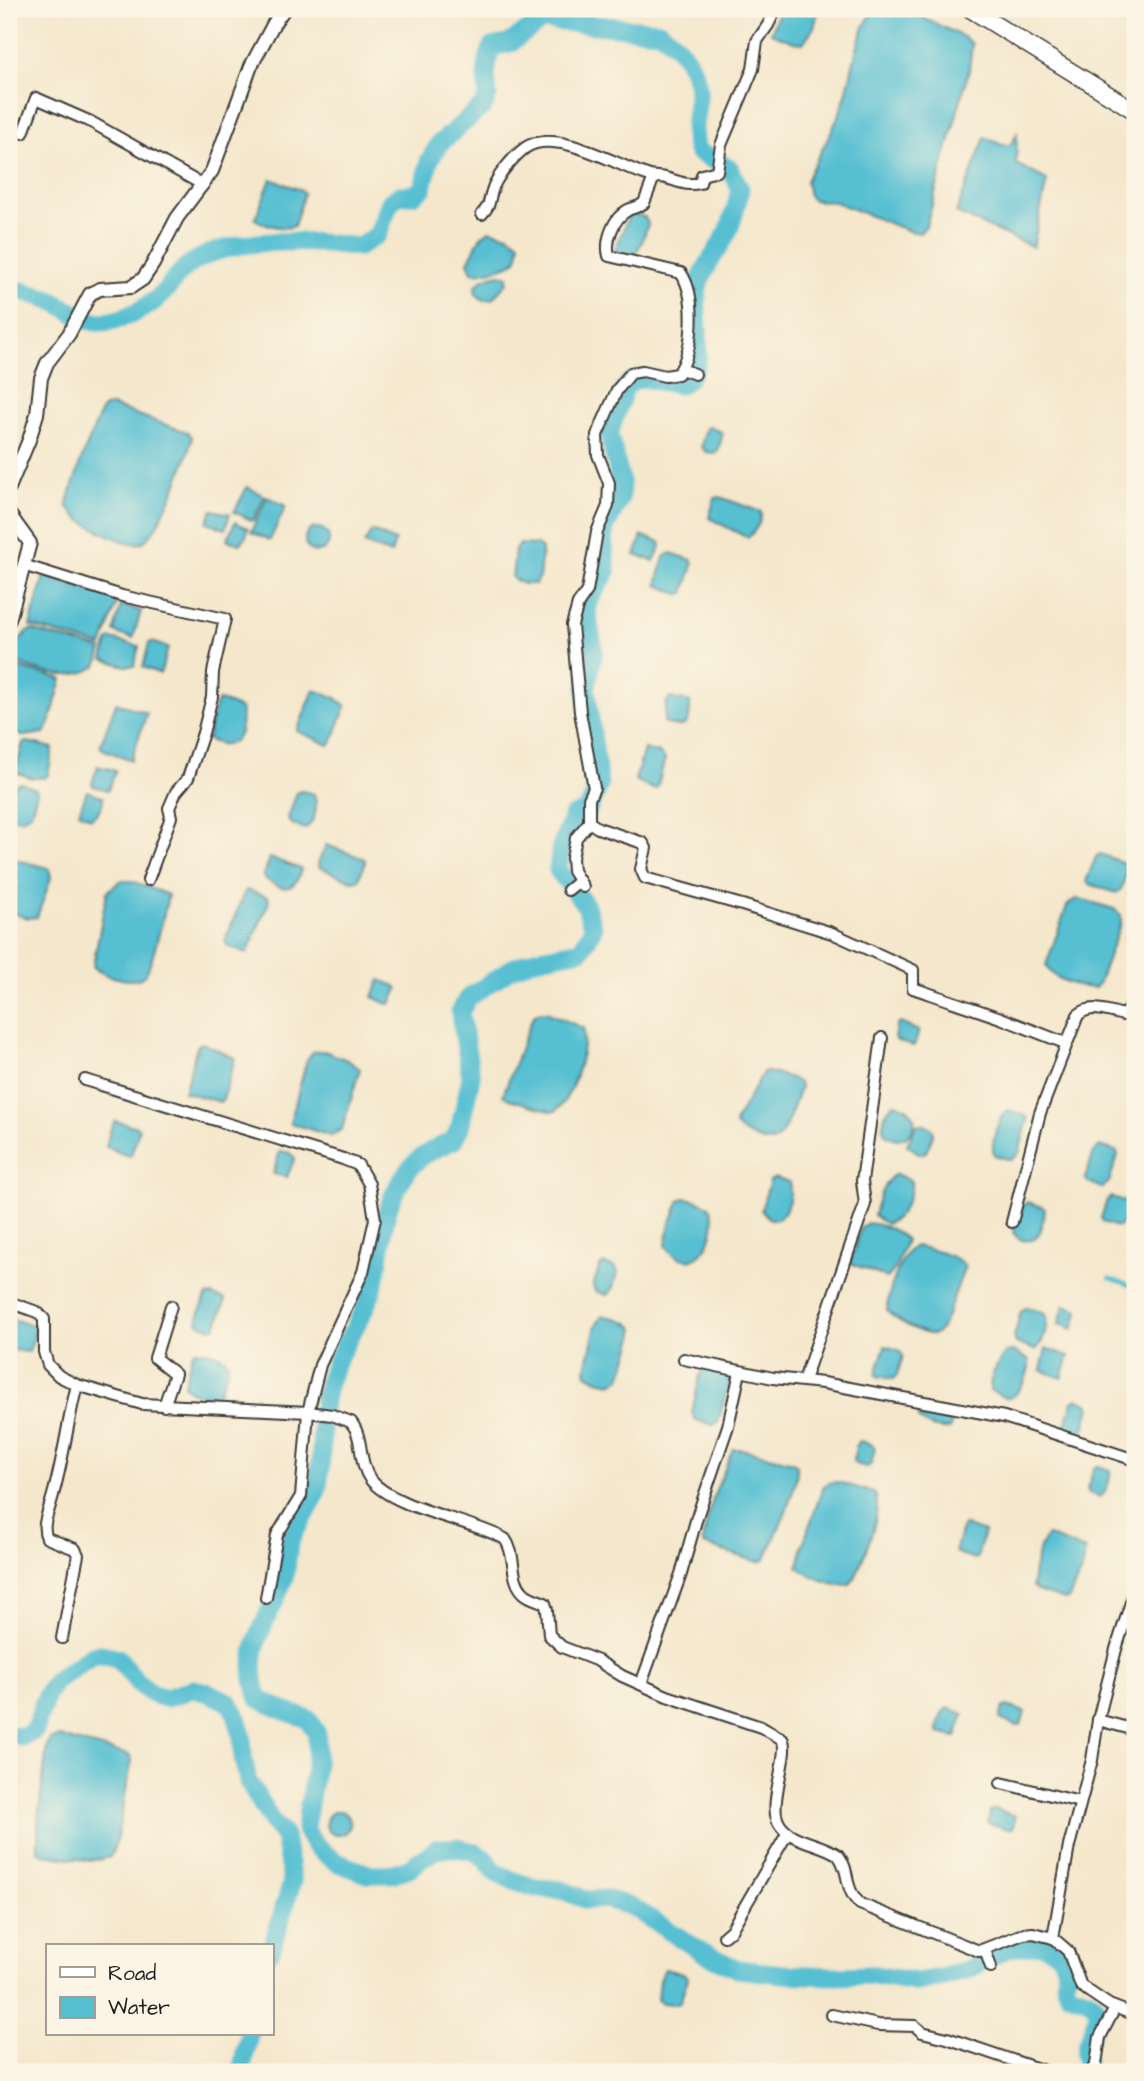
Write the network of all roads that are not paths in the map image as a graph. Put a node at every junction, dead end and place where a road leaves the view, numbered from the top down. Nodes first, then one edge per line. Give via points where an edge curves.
1 (284, 9) edge
2 (776, 9) edge
3 (970, 9) edge
4 (1135, 111) edge
5 (23, 133) dead end
6 (654, 177) junction
7 (202, 185) junction
8 (482, 214) dead end
9 (9, 488) edge
10 (9, 514) edge
11 (23, 565) junction
12 (9, 620) edge
13 (589, 822) junction
14 (148, 880) dead end
15 (576, 885) dead end
16 (1135, 1004) edge
17 (882, 1038) dead end
18 (1066, 1044) junction
19 (85, 1080) dead end
20 (1012, 1222) dead end
21 (9, 1302) edge
22 (171, 1306) dead end
23 (684, 1359) dead end
24 (740, 1372) junction
25 (804, 1380) junction
26 (77, 1385) junction
27 (164, 1406) junction
28 (312, 1413) junction
29 (1135, 1460) edge
30 (1135, 1590) edge
31 (266, 1598) dead end
32 (62, 1638) dead end
33 (641, 1684) junction
34 (1098, 1720) junction
35 (1135, 1730) edge
36 (1001, 1783) dead end
37 (1080, 1802) junction
38 (787, 1834) junction
39 (724, 1936) dead end
40 (1053, 1938) junction
41 (986, 1952) junction
42 (991, 1967) dead end
43 (1115, 2007) junction
44 (832, 2015) dead end
45 (1135, 2015) edge
46 (1047, 2072) edge
47 (1091, 2072) edge

1 - 7 street via 251,66 217,160
2 - 6 street via 757,41 753,69 720,151 717,171 686,186
3 - 4 main road
5 - 7 street via 36,98 91,122
6 - 8 street via 568,144 548,141 527,146 512,159
6 - 13 street via 644,203 614,225 608,253 624,261 681,272 688,282 691,333 687,371 671,376 631,373 617,390 597,435 598,455 609,483 608,506 597,532 587,591 572,625 589,726 594,788
7 - 9 street via 138,283 90,294 43,371 37,414
10 - 11 street via 30,543
11 - 12 street
11 - 14 street via 122,596 225,619 196,758 169,808 171,817
13 - 15 street via 576,838 572,858
13 - 18 street via 643,843 641,869 645,877 832,933 913,970 913,988
16 - 18 street via 1123,1015 1084,1010
17 - 25 street via 862,1181 865,1204
18 - 20 street via 1040,1113
19 - 28 street via 358,1165 369,1184 375,1219 370,1248 320,1365
21 - 26 street via 44,1319 48,1365
22 - 27 street via 155,1358 175,1374
23 - 24 street
24 - 25 street
24 - 33 street via 728,1426
25 - 29 street via 1004,1417
26 - 27 street
26 - 32 street via 64,1457 44,1526 47,1538 75,1549 78,1555
27 - 28 street
28 - 31 street via 301,1496 277,1535
28 - 33 street via 332,1415 355,1426 369,1477 381,1489 505,1539 518,1584 524,1593 545,1604 549,1635 555,1643
30 - 34 street
33 - 38 street via 761,1727 782,1739 786,1749 777,1780 775,1812
34 - 35 street
34 - 37 street
36 - 37 street
37 - 40 street
38 - 39 street
38 - 41 street via 838,1855 844,1862 850,1893 860,1904
40 - 41 street via 1023,1934
40 - 43 street via 1068,1951 1081,1986
41 - 42 street
43 - 45 street
43 - 47 street via 1100,2037
44 - 46 street via 878,2025 915,2026

